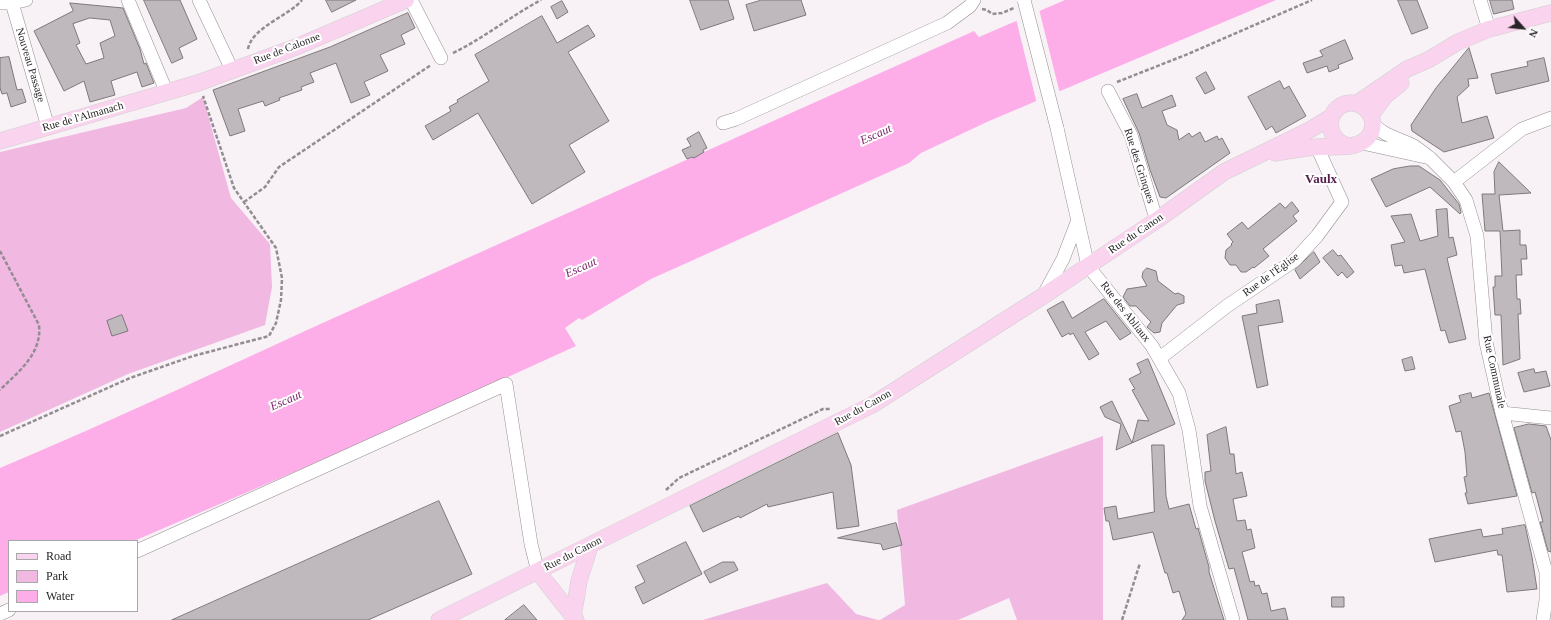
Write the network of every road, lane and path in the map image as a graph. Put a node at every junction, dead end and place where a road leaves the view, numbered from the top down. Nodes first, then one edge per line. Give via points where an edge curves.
1 (26, 0) edge
2 (128, 0) edge
3 (199, 0) edge
4 (302, 0) edge
5 (406, 0) edge
6 (411, 0) edge
7 (541, 0) edge
8 (1312, 0) edge
9 (1480, 0) edge
10 (6, 3) edge
11 (972, 3) edge
12 (1020, 3) edge
13 (1551, 13) edge
14 (1489, 29) junction
15 (441, 58) junction
16 (1428, 60) junction
17 (250, 63) junction
18 (232, 70) junction
19 (198, 83) junction
20 (1108, 91) joint
21 (167, 92) junction
22 (1356, 104) junction
23 (1331, 117) junction
24 (1551, 118) edge
25 (1372, 120) junction
26 (723, 123) dead end
27 (48, 127) junction
28 (0, 141) edge
29 (1355, 144) junction
30 (1317, 147) junction
31 (1262, 155) junction
32 (1430, 158) junction
33 (1454, 182) junction
34 (244, 202) junction
35 (1078, 220) junction
36 (1157, 220) junction
37 (0, 250) edge
38 (1088, 266) junction
39 (1043, 296) junction
40 (1160, 358) junction
41 (0, 390) edge
42 (837, 409) dead end
43 (1502, 413) junction
44 (1551, 418) edge
45 (0, 436) edge
46 (663, 493) dead end
47 (590, 546) junction
48 (138, 551) edge
49 (1140, 563) dead end
50 (1549, 571) edge
51 (538, 572) junction
52 (574, 619) edge
53 (439, 620) edge
54 (1122, 620) edge
55 (1233, 620) edge
56 (1543, 620) edge

1 - 10 street
2 - 21 street
3 - 18 street
4 - 17 path via 298,6 269,24 249,44
5 - 17 main road, Rue de Calonne via 296,47
6 - 15 street
7 - 15 path
8 - 20 path via 1188,54 1119,80
9 - 14 street
10 - 27 street, Nouveau Passage
11 - 12 path via 992,14 1002,13
11 - 26 street via 947,23
12 - 35 street, Rue des Abliaux, bridge via 1057,128
13 - 14 main road
14 - 16 main road via 1458,42
15 - 34 path via 279,167 265,187
16 - 22 main road via 1406,69
16 - 25 main road via 1386,95
17 - 18 main road, Rue de Calonne
18 - 19 main road, Rue de Calonne
19 - 21 main road, Rue de Calonne
19 - 34 path via 234,188
20 - 36 street, Rue des Grinques via 1131,135
21 - 27 main road, Rue de l'Almanach
22 - 23 main road via 1338,107
22 - 25 main road via 1363,107
23 - 29 main road via 1330,126 1339,142
23 - 31 main road via 1308,132
24 - 33 street via 1522,129
25 - 29 main road via 1370,135
25 - 32 street, Rue Communale via 1377,129 1413,145
27 - 28 main road, Rue de l'Almanach
29 - 30 main road
29 - 32 street
30 - 31 main road
30 - 40 street, Rue de l'Église via 1342,202 1317,236 1295,260 1227,306
31 - 36 main road, Rue du Canon via 1224,172
32 - 33 street, Rue Communale
33 - 43 street, Rue Communale via 1466,200 1477,236 1486,342
34 - 45 path via 276,248 282,278 282,300 276,323 269,336 199,354 137,375
35 - 38 street, Rue des Abliaux
35 - 39 street
36 - 38 main road, Rue du Canon
37 - 41 path via 38,325 40,335 39,343 28,361
38 - 39 main road, Rue du Canon
38 - 40 street, Rue des Abliaux
39 - 47 main road, Rue du Canon via 872,405
40 - 55 street, Rue des Abliaux via 1179,393 1189,430 1200,506
42 - 46 path via 823,409 686,474
43 - 44 street
43 - 50 street, Rue Communale
47 - 51 main road, Rue du Canon
47 - 52 main road via 579,581
48 - 51 street via 506,384
49 - 54 path
50 - 56 street, Rue Communale
51 - 52 main road
51 - 53 main road, Rue du Canon

